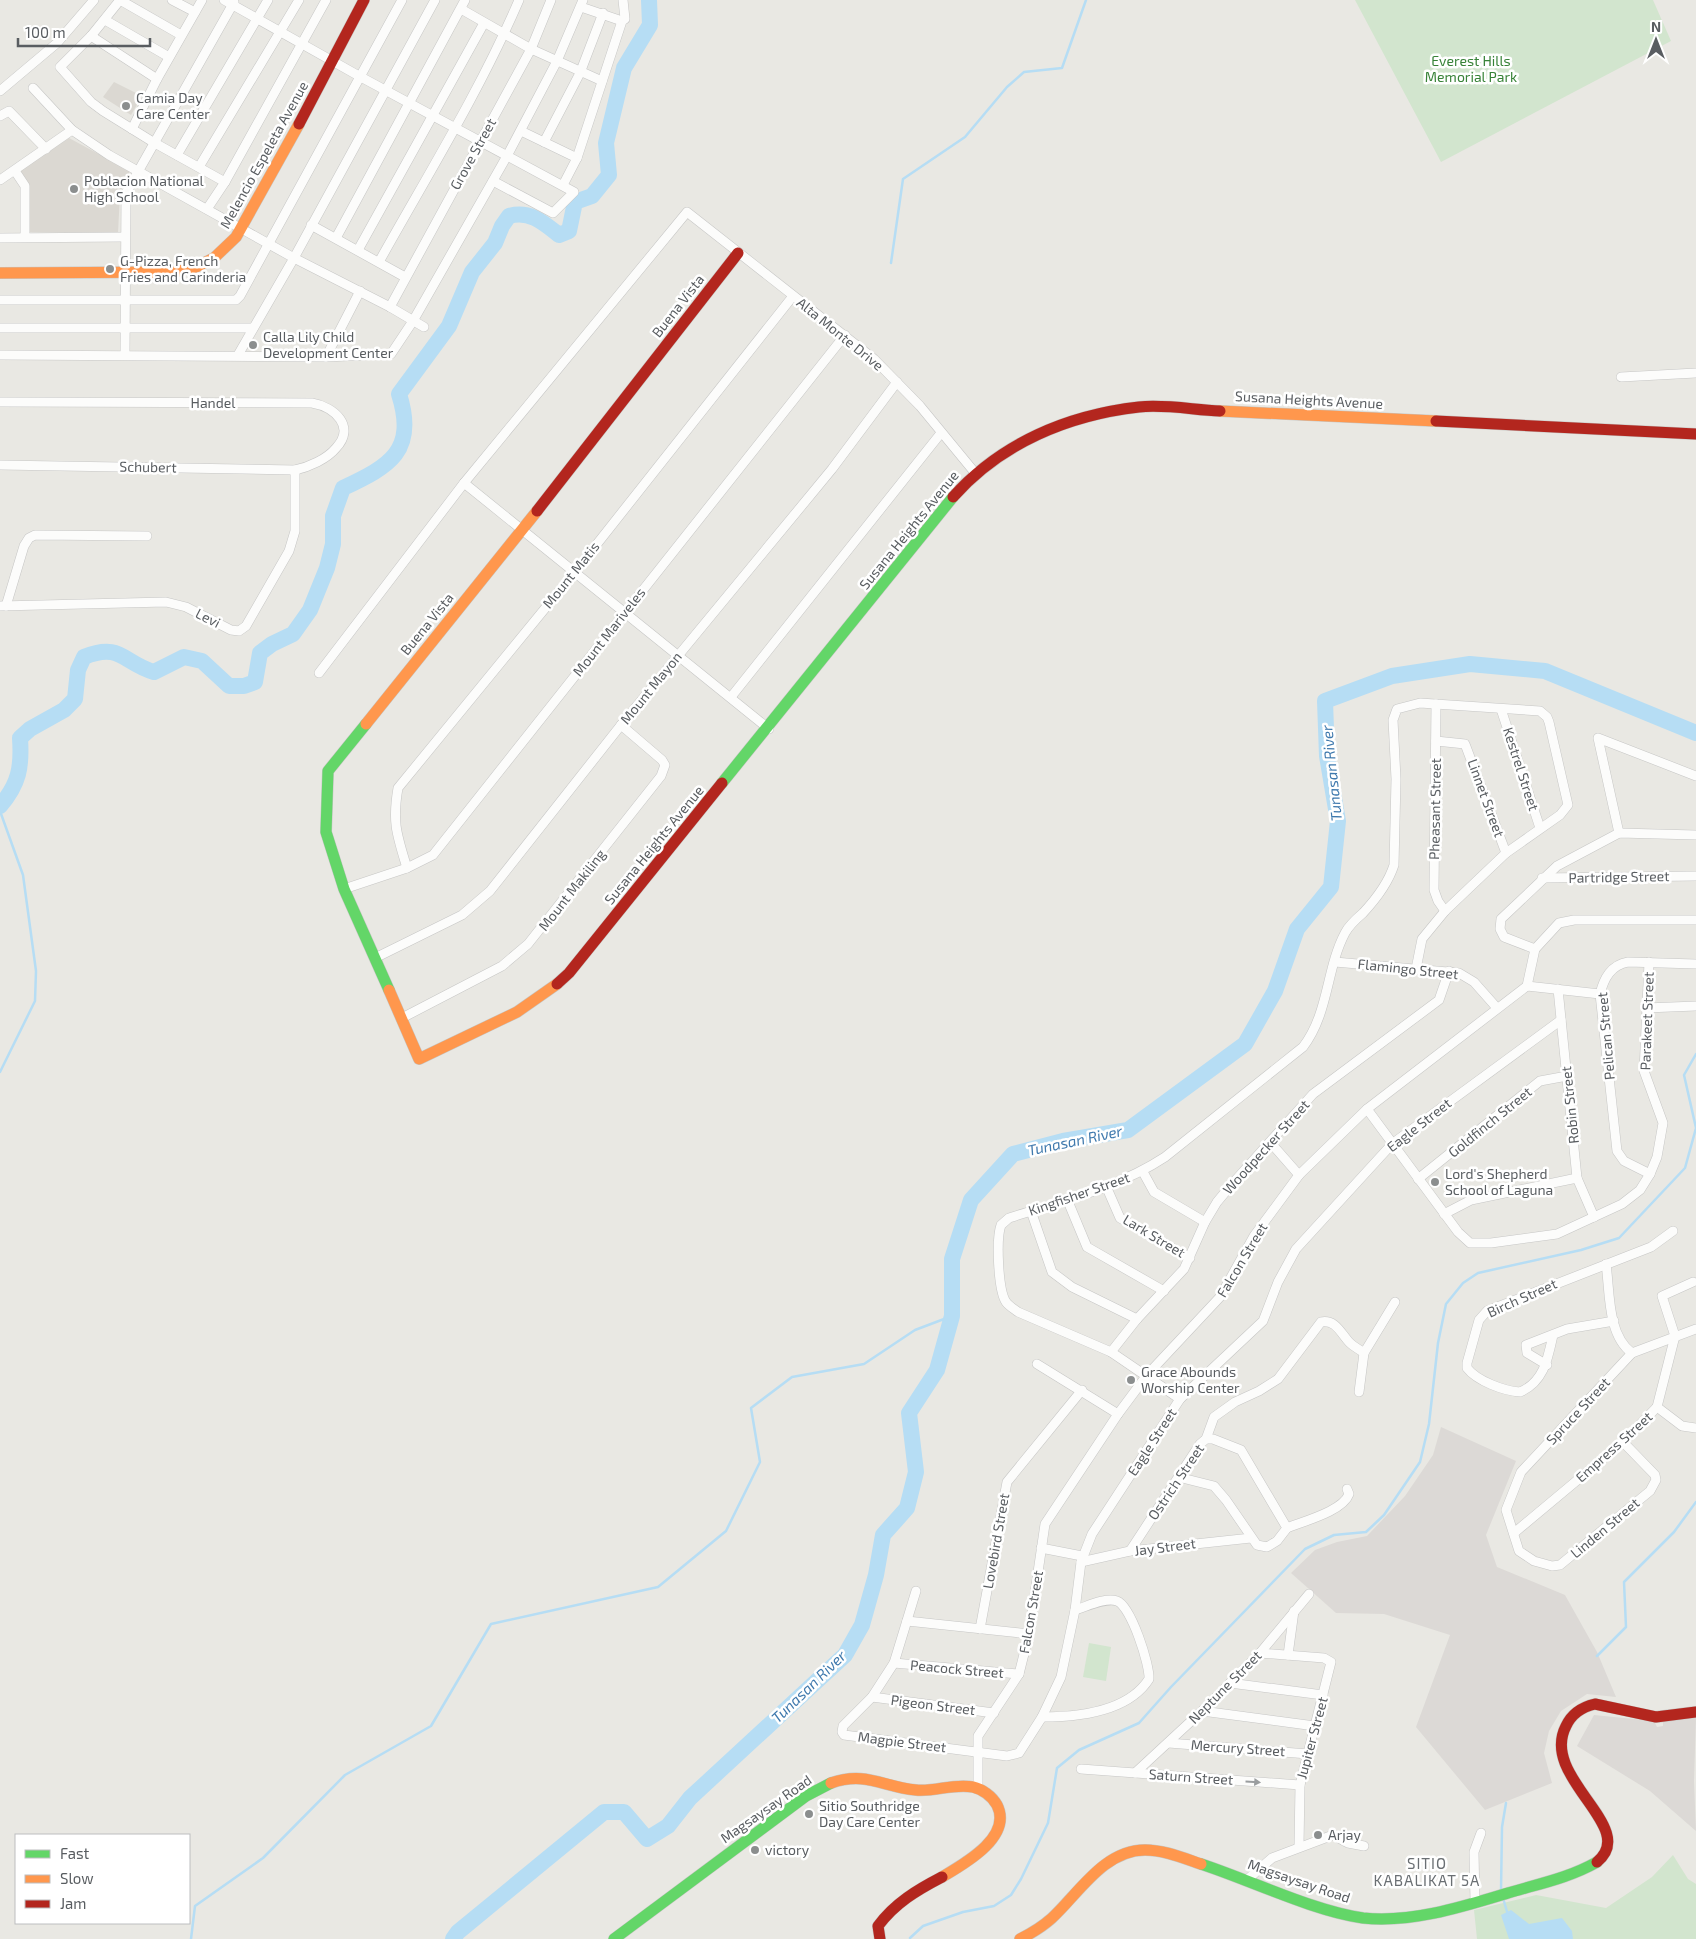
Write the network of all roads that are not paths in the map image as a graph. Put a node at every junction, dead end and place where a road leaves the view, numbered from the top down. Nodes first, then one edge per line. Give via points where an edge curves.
1 (94, 0) edge
2 (120, 0) edge
3 (172, 0) edge
4 (202, 0) edge
5 (268, 0) edge
6 (299, 0) edge
7 (326, 0) edge
8 (364, 0) edge
9 (402, 0) edge
10 (434, 0) edge
11 (465, 0) edge
12 (519, 0) edge
13 (551, 0) edge
14 (623, 0) edge
15 (230, 2) edge
16 (582, 4) edge
17 (460, 10) junction
18 (195, 12) junction
19 (603, 13) junction
20 (258, 19) junction
21 (105, 20) junction
22 (622, 21) junction
23 (484, 23) junction
24 (281, 32) junction
25 (504, 34) junction
26 (181, 35) junction
27 (91, 36) junction
28 (302, 44) junction
29 (531, 49) junction
30 (169, 57) junction
31 (334, 61) junction
32 (557, 61) junction
33 (580, 72) junction
34 (359, 76) junction
35 (156, 79) junction
36 (602, 81) junction
37 (33, 88) dead end
38 (386, 90) junction
39 (0, 92) edge
40 (408, 102) junction
41 (432, 114) junction
42 (0, 116) edge
43 (454, 128) junction
44 (132, 129) junction
45 (72, 130) junction
46 (521, 130) junction
47 (479, 141) junction
48 (153, 142) junction
49 (544, 142) junction
50 (46, 149) junction
51 (177, 155) junction
52 (507, 156) junction
53 (577, 158) junction
54 (199, 167) junction
55 (138, 170) junction
56 (15, 171) junction
57 (0, 180) edge
58 (493, 181) junction
59 (226, 182) junction
60 (562, 185) junction
61 (207, 209) junction
62 (311, 224) junction
63 (242, 228) junction
64 (25, 236) junction
65 (125, 236) junction
66 (0, 238) edge
67 (336, 238) junction
68 (267, 243) junction
69 (358, 250) junction
70 (738, 253) junction
71 (294, 258) junction
72 (379, 262) junction
73 (0, 273) edge
74 (124, 274) junction
75 (405, 277) junction
76 (360, 291) junction
77 (793, 296) junction
78 (0, 300) edge
79 (124, 300) junction
80 (390, 306) junction
81 (412, 321) junction
82 (424, 327) dead end
83 (0, 328) edge
84 (124, 328) junction
85 (253, 328) junction
86 (845, 335) junction
87 (0, 355) edge
88 (125, 355) junction
89 (238, 355) junction
90 (326, 357) junction
91 (1696, 373) edge
92 (1621, 377) dead end
93 (897, 382) junction
94 (0, 402) edge
95 (941, 433) junction
96 (1696, 434) edge
97 (0, 466) edge
98 (295, 470) junction
99 (976, 474) junction
100 (464, 483) junction
101 (522, 530) junction
102 (147, 536) dead end
103 (574, 573) junction
104 (3, 606) edge
105 (625, 612) junction
106 (678, 656) junction
107 (319, 672) dead end
108 (731, 697) junction
109 (1436, 704) junction
110 (1501, 709) junction
111 (621, 725) junction
112 (769, 728) junction
113 (1436, 742) junction
114 (1696, 776) edge
115 (1540, 828) junction
116 (1620, 833) junction
117 (1696, 834) edge
118 (1506, 853) junction
119 (407, 868) junction
120 (1696, 876) edge
121 (1542, 878) junction
122 (344, 889) junction
123 (1445, 911) junction
124 (1696, 920) edge
125 (1534, 949) junction
126 (375, 958) junction
127 (1335, 962) junction
128 (1649, 962) junction
129 (1696, 964) edge
130 (1416, 968) junction
131 (1449, 971) junction
132 (1527, 986) junction
133 (1558, 989) junction
134 (1600, 994) junction
135 (1696, 1006) edge
136 (1497, 1008) junction
137 (1646, 1008) junction
138 (402, 1018) junction
139 (1560, 1020) junction
140 (419, 1059) joint
141 (1567, 1076) junction
142 (1367, 1109) junction
143 (1270, 1142) junction
144 (1392, 1144) junction
145 (1143, 1172) junction
146 (1650, 1174) junction
147 (1299, 1175) junction
148 (1577, 1178) junction
149 (1418, 1179) junction
150 (1106, 1186) junction
151 (1067, 1198) junction
152 (1031, 1211) junction
153 (1444, 1214) junction
154 (1594, 1217) junction
155 (1206, 1222) junction
156 (1673, 1230) dead end
157 (1190, 1258) junction
158 (1606, 1264) junction
159 (1693, 1282) dead end
160 (1164, 1291) junction
161 (1395, 1302) dead end
162 (1137, 1319) junction
163 (1614, 1321) junction
164 (1696, 1329) edge
165 (1553, 1335) junction
166 (1675, 1336) junction
167 (1111, 1352) junction
168 (1364, 1353) junction
169 (1632, 1353) junction
170 (1037, 1364) dead end
171 (1547, 1365) junction
172 (1147, 1375) junction
173 (1082, 1390) junction
174 (1359, 1392) dead end
175 (1180, 1399) junction
176 (1657, 1407) junction
177 (1118, 1414) junction
178 (1696, 1428) edge
179 (1206, 1439) junction
180 (1623, 1442) junction
181 (1178, 1476) junction
182 (1347, 1488) dead end
183 (1287, 1528) junction
184 (1514, 1533) junction
185 (1251, 1538) junction
186 (1041, 1548) junction
187 (1130, 1551) junction
188 (1082, 1559) junction
189 (916, 1591) dead end
190 (1309, 1594) dead end
191 (1075, 1610) junction
192 (1294, 1611) junction
193 (907, 1621) junction
194 (980, 1629) junction
195 (1029, 1634) junction
196 (1260, 1652) junction
197 (1288, 1655) junction
198 (894, 1663) junction
199 (1019, 1674) junction
200 (1230, 1683) junction
201 (1324, 1695) junction
202 (872, 1697) junction
203 (1202, 1711) junction
204 (994, 1712) junction
205 (1696, 1712) edge
206 (1042, 1717) junction
207 (1315, 1726) junction
208 (1169, 1743) junction
209 (977, 1751) junction
210 (1308, 1754) junction
211 (1081, 1769) dead end
212 (1135, 1773) junction
213 (1300, 1785) junction
214 (978, 1788) junction
215 (1481, 1833) dead end
216 (1299, 1846) junction
217 (1364, 1846) dead end
218 (1248, 1879) junction
219 (1475, 1902) junction
220 (614, 1939) edge
221 (880, 1939) edge
222 (1020, 1939) edge

1 - 39 street via 57,43
2 - 21 street
2 - 26 street
3 - 18 street
4 - 18 street
5 - 20 street
6 - 24 street
7 - 28 street
8 - 31 street, Melencio Espeleta Avenue
9 - 34 street
10 - 38 street
11 - 17 street
12 - 25 street
13 - 29 street, Grove Street
14 - 22 street via 625,17
15 - 20 street
15 - 48 street
16 - 19 street
16 - 32 street
17 - 23 street
17 - 40 street
18 - 26 street
19 - 22 street
19 - 33 street
20 - 24 street
20 - 51 street
21 - 27 street
21 - 30 street
22 - 36 street
23 - 25 street
23 - 41 street
24 - 28 street
24 - 54 street
25 - 29 street
25 - 43 street
26 - 30 street
27 - 35 street
27 - 44 street via 60,67 91,102
28 - 31 street
28 - 59 street
29 - 32 street
29 - 47 street, Grove Street
30 - 35 street
31 - 34 street
31 - 63 street, Melencio Espeleta Avenue
32 - 33 street
32 - 46 street
33 - 36 street
33 - 49 street
34 - 38 street
34 - 68 street
35 - 44 street
36 - 53 street
37 - 45 street
38 - 40 street
38 - 62 street
40 - 41 street
40 - 67 street
41 - 43 street
41 - 69 street
42 - 50 street via 9,111
43 - 47 street
43 - 72 street
44 - 48 street
45 - 50 street
45 - 55 street
46 - 49 street
46 - 52 street
47 - 52 street
47 - 75 street, Grove Street
48 - 51 street
48 - 55 street
49 - 53 street
50 - 56 street
51 - 54 street
52 - 58 street
52 - 60 street
53 - 60 street
54 - 59 street
55 - 61 street
55 - 65 street via 126,193
56 - 57 street
56 - 64 street via 25,186
58 - 60 street via 553,213 574,192
58 - 81 street
59 - 61 street
61 - 63 street
62 - 67 street
62 - 71 street
63 - 68 street
63 - 74 street, Melencio Espeleta Avenue via 225,251 198,268
64 - 65 street
64 - 66 street
65 - 74 street
67 - 69 street
68 - 71 street
68 - 79 street via 236,300
69 - 72 street
70 - 77 street, Alta Monte Drive
70 - 100 street, Alta Monte Drive via 687,212
70 - 101 street, Buena Vista
71 - 76 street
71 - 85 street
72 - 75 street
73 - 74 street, Melencio Espeleta Avenue
74 - 79 street
75 - 80 street, Grove Street
76 - 80 street
76 - 90 street
77 - 86 street, Alta Monte Drive
77 - 103 street, Mount Matis
78 - 79 street
79 - 84 street
80 - 81 street
81 - 82 street
81 - 90 street via 391,354
83 - 84 street
84 - 85 street
84 - 88 street
85 - 89 street
86 - 93 street, Alta Monte Drive
86 - 105 street, Mount Mariveles
87 - 88 street
88 - 89 street
89 - 90 street
91 - 92 street
93 - 95 street, Alta Monte Drive
93 - 106 street, Mount Mayon via 820,483
94 - 98 street, Handel via 306,403 327,407 344,424 342,442 308,467
95 - 99 street, Alta Monte Drive
95 - 108 street
96 - 99 street, Susana Heights Avenue via 1141,407 1088,416 1044,429 1010,447
97 - 98 street, Schubert
98 - 104 street, Levi via 295,531 289,551 246,626 239,631 186,607 166,602
99 - 112 street, Susana Heights Avenue via 955,495
100 - 101 street
100 - 107 street
101 - 103 street
101 - 122 street, Buena Vista via 328,770 326,832
102 - 104 street via 35,535 24,546
103 - 105 street
103 - 119 street, Mount Matis via 398,788 394,812 396,832
105 - 106 street
105 - 119 street, Mount Mariveles via 438,849
106 - 108 street
106 - 111 street, Mount Mayon
108 - 112 street
109 - 110 street
109 - 113 street, Pheasant Street
109 - 127 street, Kingfisher Street via 1413,704 1397,709 1393,720 1396,779 1394,865 1383,889 1346,931
110 - 115 street, Kestrel Street
110 - 115 street via 1540,711 1547,717 1568,805 1560,815
111 - 126 street, Mount Mayon via 483,899 462,915
111 - 138 street, Mount Makiling via 662,760 665,765 661,776 528,944 502,966
112 - 140 street, Susana Heights Avenue via 553,989 534,1002
113 - 118 street, Linnet Street via 1465,744
113 - 123 street, Pheasant Street via 1434,890
114 - 116 street via 1598,738
115 - 118 street
116 - 117 street
116 - 121 street via 1557,866
118 - 123 street
119 - 122 street, Mount Mariveles
120 - 121 street, Partridge Street
121 - 125 street via 1501,919 1500,929 1504,937
122 - 126 street, Buena Vista
123 - 130 street via 1422,939
124 - 125 street via 1566,921 1554,928
125 - 132 street
126 - 138 street, Buena Vista
127 - 130 street, Flamingo Street
127 - 145 street, Kingfisher Street via 1320,1016 1313,1034 1303,1047
128 - 129 street, Pelican Street
128 - 134 street, Pelican Street via 1619,964 1606,977
128 - 137 street, Parakeet Street
130 - 131 street, Flamingo Street
131 - 136 street, Flamingo Street via 1468,977
131 - 143 street, Woodpecker Street via 1439,1000 1313,1094
132 - 133 street
132 - 136 street, Falcon Street
133 - 134 street
133 - 139 street, Robin Street
134 - 146 street, Pelican Street via 1618,1151 1624,1161
135 - 137 street
136 - 142 street, Falcon Street
137 - 146 street, Parakeet Street via 1644,1071 1662,1123 1661,1142
138 - 140 street, Buena Vista
139 - 141 street, Robin Street
139 - 144 street, Eagle Street
141 - 148 street, Robin Street
141 - 149 street, Goldfinch Street via 1540,1082
142 - 144 street
142 - 147 street, Falcon Street
143 - 147 street
143 - 155 street, Woodpecker Street via 1217,1202
144 - 149 street
144 - 175 street, Eagle Street via 1296,1249 1278,1282 1263,1321
145 - 150 street, Kingfisher Street
145 - 155 street via 1154,1192
146 - 154 street, Parakeet Street via 1632,1198
147 - 172 street, Falcon Street via 1254,1236 1220,1297
148 - 153 street via 1471,1200
148 - 154 street, Robin Street
149 - 153 street
150 - 151 street, Kingfisher Street
150 - 157 street, Lark Street via 1120,1218
151 - 152 street, Kingfisher Street
151 - 160 street via 1087,1247
152 - 162 street via 1052,1272 1072,1288
152 - 167 street, Kingfisher Street via 1009,1218 999,1231 1002,1292 1007,1304 1018,1312
153 - 154 street, Parakeet Street via 1470,1243 1557,1234
155 - 157 street, Woodpecker Street
156 - 158 street, Birch Street via 1651,1247
157 - 160 street, Woodpecker Street via 1177,1279
158 - 163 street
158 - 171 street, Birch Street via 1483,1314 1467,1363 1471,1372 1504,1389 1520,1392 1532,1384
159 - 166 street via 1662,1296
160 - 162 street, Woodpecker Street
161 - 168 street
162 - 167 street, Woodpecker Street
163 - 165 street via 1567,1329
163 - 169 street via 1619,1339
164 - 166 street, Spruce Street
165 - 171 street, Birch Street
165 - 171 street via 1530,1342 1525,1349
166 - 169 street, Spruce Street
166 - 176 street, Empress Street
167 - 172 street, Kingfisher Street
168 - 174 street
168 - 179 street, Ostrich Street via 1334,1324 1321,1322 1278,1379 1214,1417
169 - 184 street, Spruce Street via 1521,1472 1506,1507
170 - 173 street
172 - 175 street, Kingfisher Street
172 - 177 street, Falcon Street
173 - 177 street
173 - 194 street, Lovebird Street via 1007,1482
175 - 188 street, Eagle Street via 1092,1534
176 - 178 street via 1682,1426
176 - 180 street, Empress Street
177 - 186 street, Falcon Street via 1045,1524
179 - 181 street, Ostrich Street
179 - 183 street via 1241,1450
180 - 184 street, Empress Street
180 - 184 street, Linden Street via 1655,1475 1654,1486 1567,1560 1552,1566 1534,1561 1520,1551
181 - 185 street via 1214,1486
181 - 187 street, Ostrich Street
182 - 183 street via 1349,1494 1340,1506
183 - 185 street via 1277,1541 1267,1547 1257,1545
185 - 187 street, Jay Street
186 - 188 street
186 - 195 street, Falcon Street
187 - 188 street, Jay Street
188 - 191 street, Eagle Street
189 - 193 street, Magpie Street
190 - 192 street, Neptune Street
191 - 206 street, Eagle Street via 1061,1677
191 - 206 street via 1108,1600 1124,1606 1148,1666 1149,1679 1132,1696 1112,1707 1065,1717
192 - 196 street, Neptune Street
192 - 197 street
193 - 194 street
193 - 198 street, Magpie Street
194 - 195 street
195 - 199 street, Falcon Street
196 - 197 street
196 - 200 street, Neptune Street
197 - 201 street, Jupiter Street via 1324,1658 1331,1662
198 - 199 street, Peacock Street
198 - 202 street, Magpie Street
199 - 204 street, Falcon Street
200 - 201 street
200 - 203 street, Neptune Street
201 - 207 street, Jupiter Street
202 - 204 street, Pigeon Street
202 - 209 street, Magpie Street via 843,1726 844,1735
203 - 207 street
203 - 208 street, Neptune Street
204 - 209 street, Falcon Street via 978,1736
205 - 219 street, Magsaysay Road via 1653,1716 1602,1703 1579,1709 1563,1730 1562,1758 1600,1816 1606,1832 1604,1856 1599,1863 1576,1873
206 - 209 street, Eagle Street via 1015,1755
207 - 210 street, Jupiter Street
208 - 210 street, Mercury Street
208 - 212 street, Neptune Street
209 - 214 street, Falcon Street
210 - 213 street, Jupiter Street
211 - 212 street, Saturn Street
212 -> 213 street, Saturn Street
213 - 216 street, Jupiter Street
214 - 220 street, Magsaysay Road via 958,1785 916,1790 854,1777 831,1783 806,1796
214 - 221 street via 994,1799 999,1810 998,1825 991,1839 957,1868 890,1908 878,1926
215 - 219 street via 1474,1852
216 - 217 street via 1334,1835 1348,1843
216 - 218 street via 1272,1858
218 - 219 street, Magsaysay Road via 1342,1913 1368,1918 1411,1916
218 - 222 street, Magsaysay Road via 1153,1851 1128,1854 1103,1865 1054,1915

